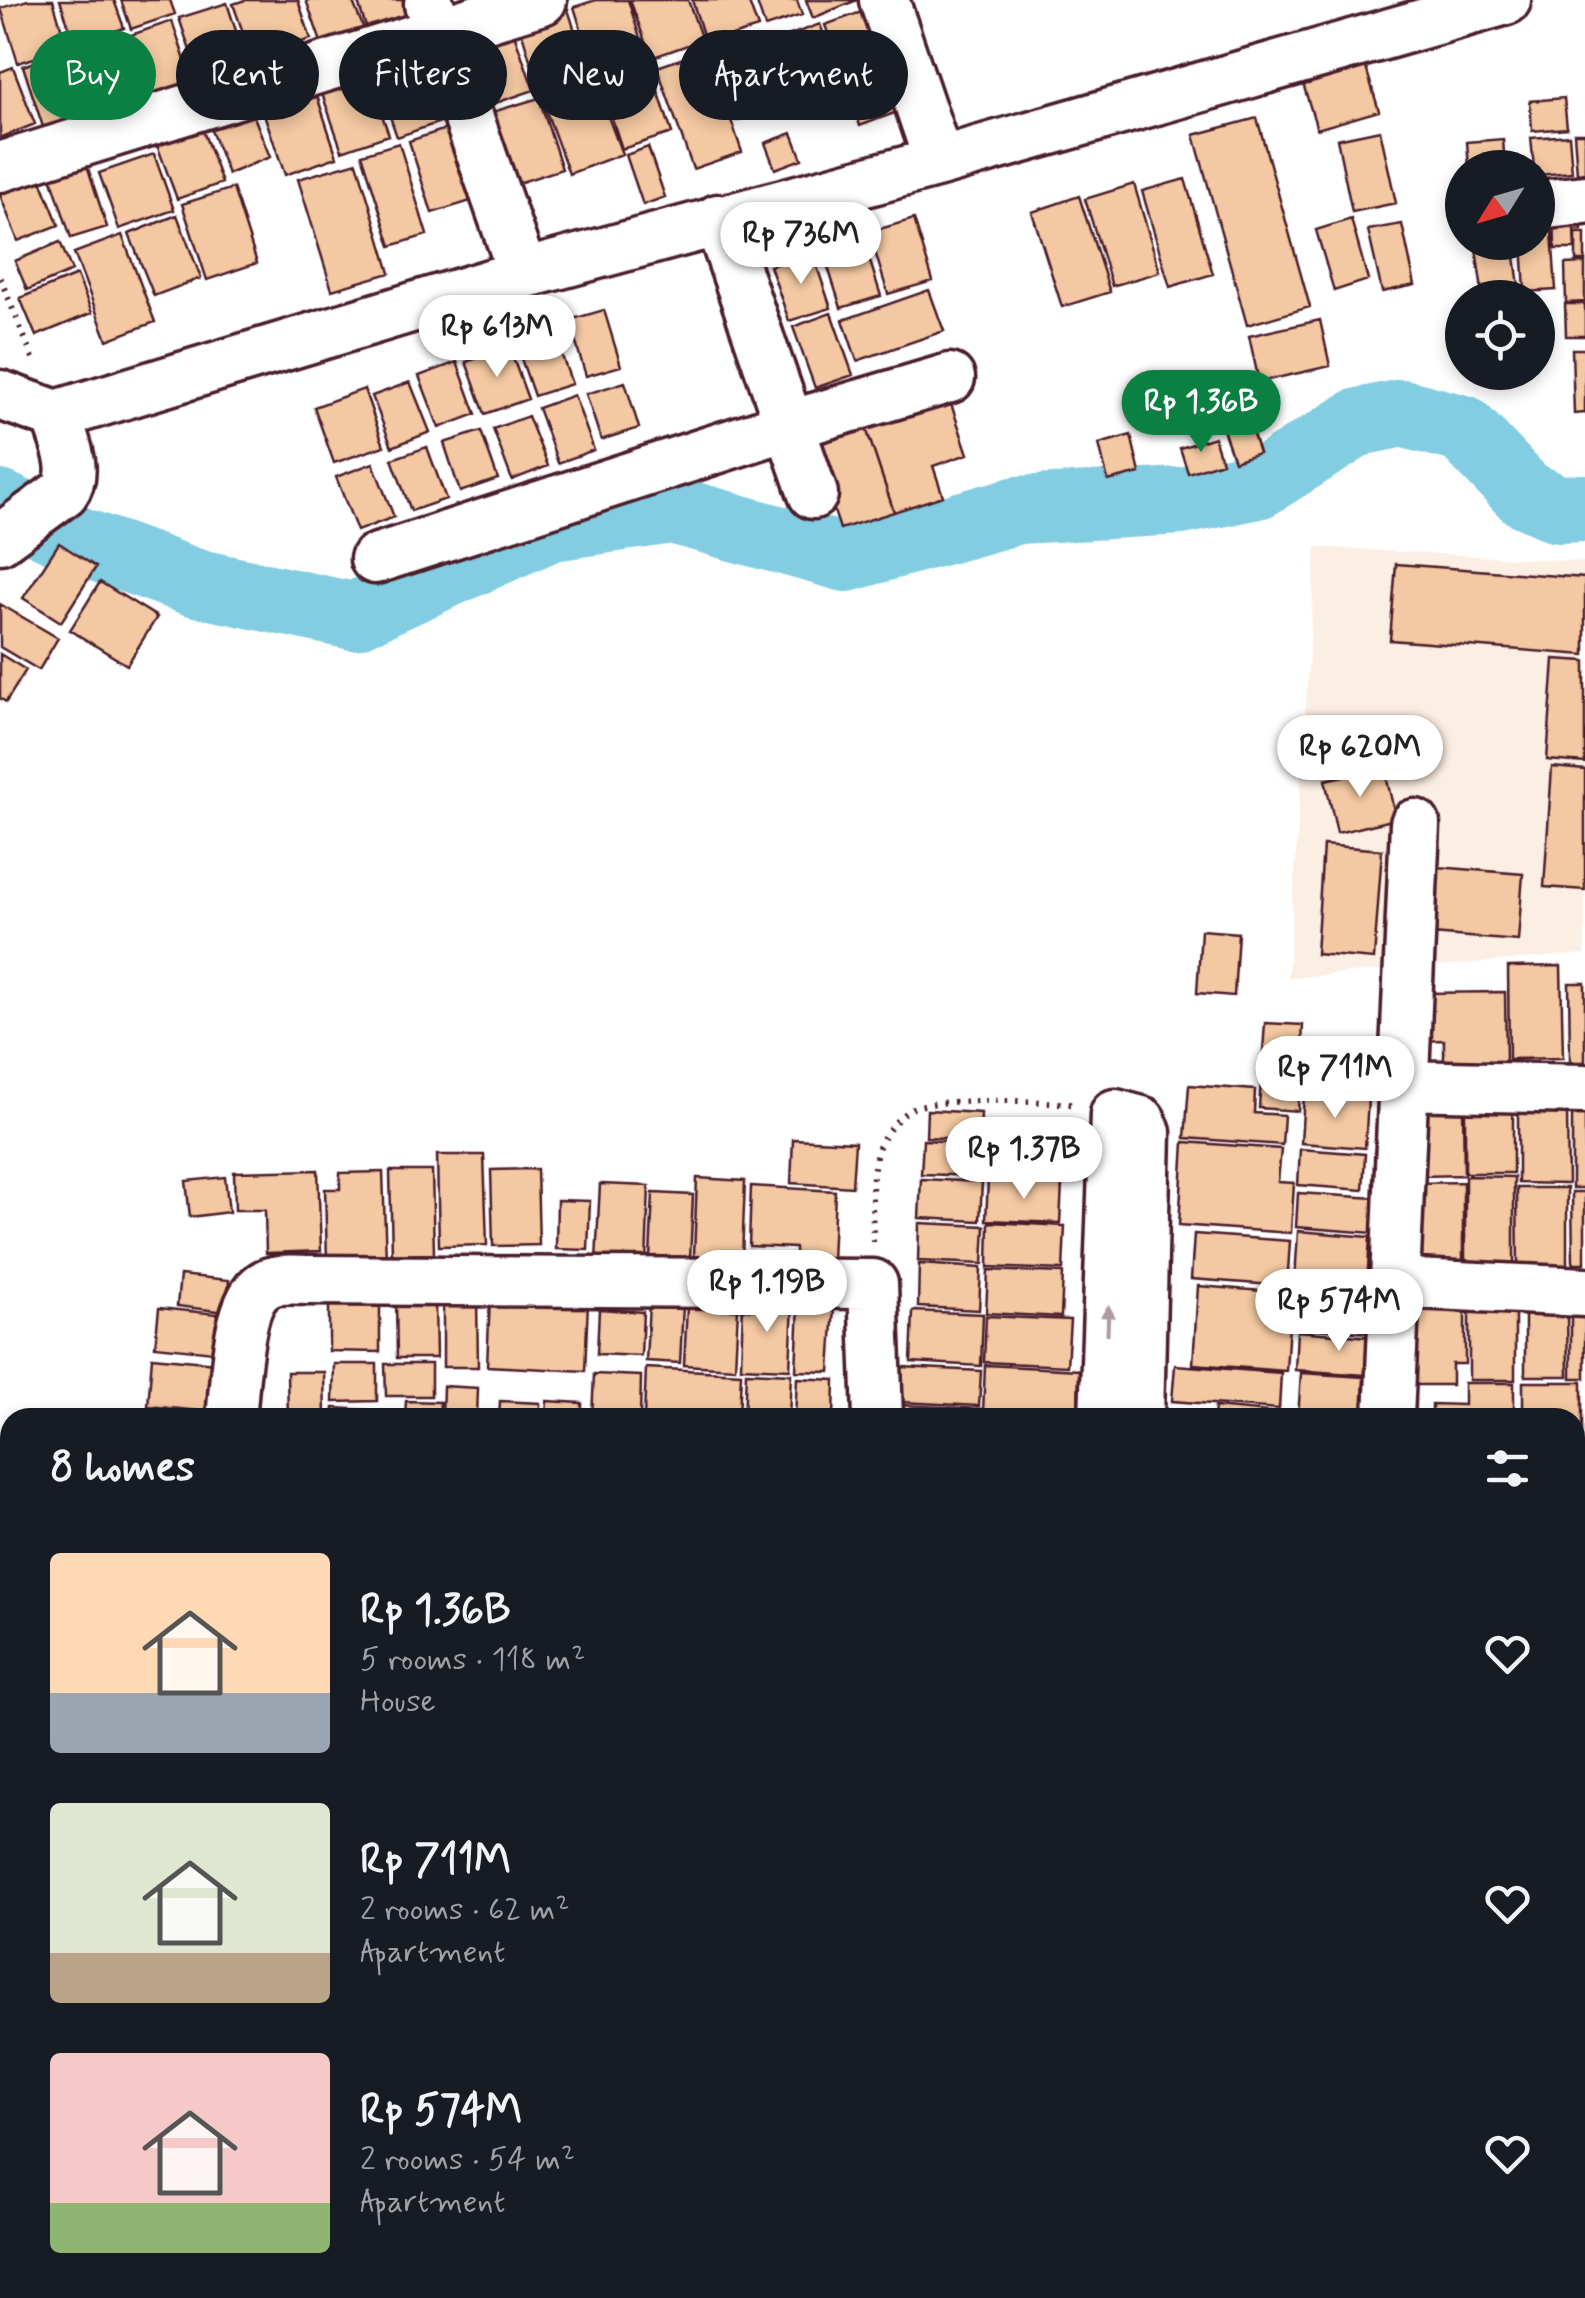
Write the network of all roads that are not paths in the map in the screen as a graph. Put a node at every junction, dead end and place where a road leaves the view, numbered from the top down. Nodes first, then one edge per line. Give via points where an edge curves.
1 (542, 0) edge
2 (884, 0) edge
3 (1506, 0) edge
4 (434, 16) edge
5 (939, 162) junction
6 (0, 166) edge
7 (1585, 200) edge
8 (1555, 203) edge
9 (718, 220) junction
10 (524, 274) junction
11 (950, 378) dead end
12 (0, 395) edge
13 (56, 416) junction
14 (787, 426) junction
15 (812, 494) dead end
16 (0, 540) edge
17 (375, 559) dead end
18 (1415, 824) dead end
19 (1403, 1086) junction
20 (1585, 1090) edge
21 (1394, 1283) junction
22 (1585, 1292) edge
23 (232, 1408) edge
24 (878, 1408) edge
25 (1104, 1408) edge
26 (1139, 1408) edge
27 (1388, 1408) edge

1 - 4 street
2 - 5 street
3 - 5 street
4 - 6 street
4 - 10 street
5 - 9 street
7 - 8 street
9 - 10 street
9 - 14 street
10 - 13 street
11 - 14 street
12 - 13 street
13 - 16 street via 70,483
14 - 15 street
14 - 17 street
18 - 19 street
19 - 20 street
19 - 21 street
21 - 22 street
21 - 27 street
23 - 24 street via 250,1301 268,1282 310,1280 873,1284
25 -> 26 street via 1115,1114 1142,1121 1146,1132

